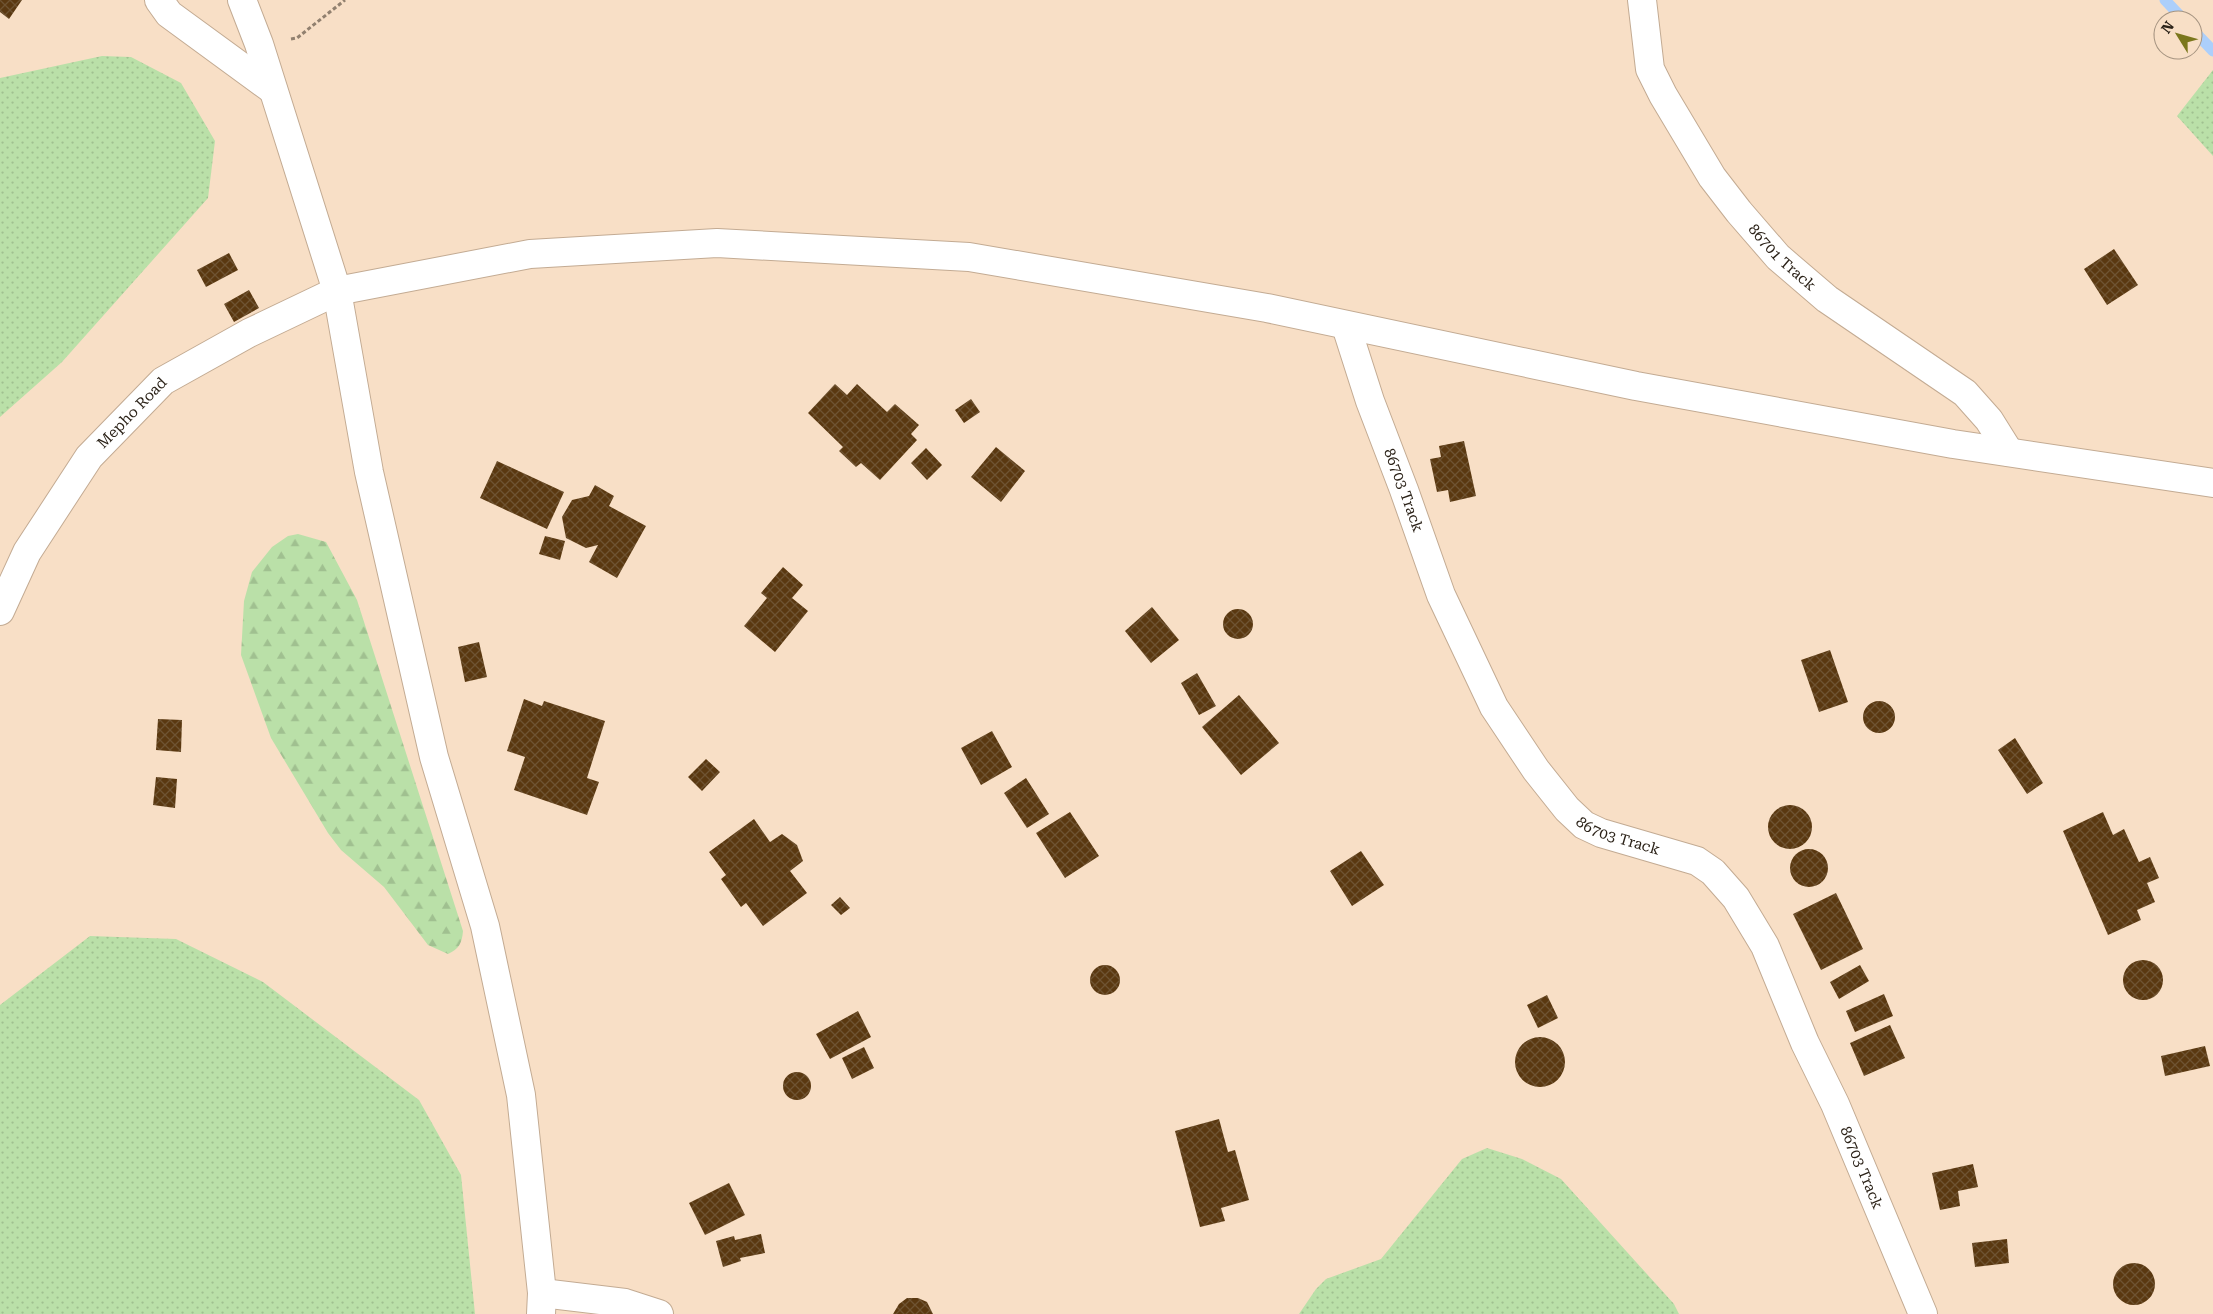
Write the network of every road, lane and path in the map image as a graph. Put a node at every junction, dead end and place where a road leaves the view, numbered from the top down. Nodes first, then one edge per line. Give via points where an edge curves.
1 (159, 0) edge
2 (242, 0) edge
3 (345, 0) edge
4 (1642, 0) edge
5 (259, 44) junction
6 (272, 90) junction
7 (337, 291) junction
8 (1346, 326) junction
9 (2008, 452) junction
10 (2213, 483) edge
11 (0, 610) edge
12 (541, 1304) edge
13 (659, 1314) edge
14 (1923, 1314) edge

1 - 6 street via 169,14
2 - 5 street
3 - 5 path via 297,38
4 - 9 street, 86701 Track via 1650,69 1712,177 1739,212 1778,257 1827,300 1965,393 1989,420
5 - 6 street
6 - 7 street
7 - 8 street, Mepho Road via 530,254 717,243 969,257 1267,308
7 - 11 street, Mepho Road via 163,381 89,457 27,552
7 - 12 street via 373,491 434,757 485,926 521,1094
8 - 9 street, Mepho Road via 1636,386
8 - 14 street, 86703 Track via 1441,595 1494,707 1542,778 1584,825 1601,833 1698,861 1713,872 1736,898 1765,946
9 - 10 street, Mepho Road
12 - 13 street via 626,1303

